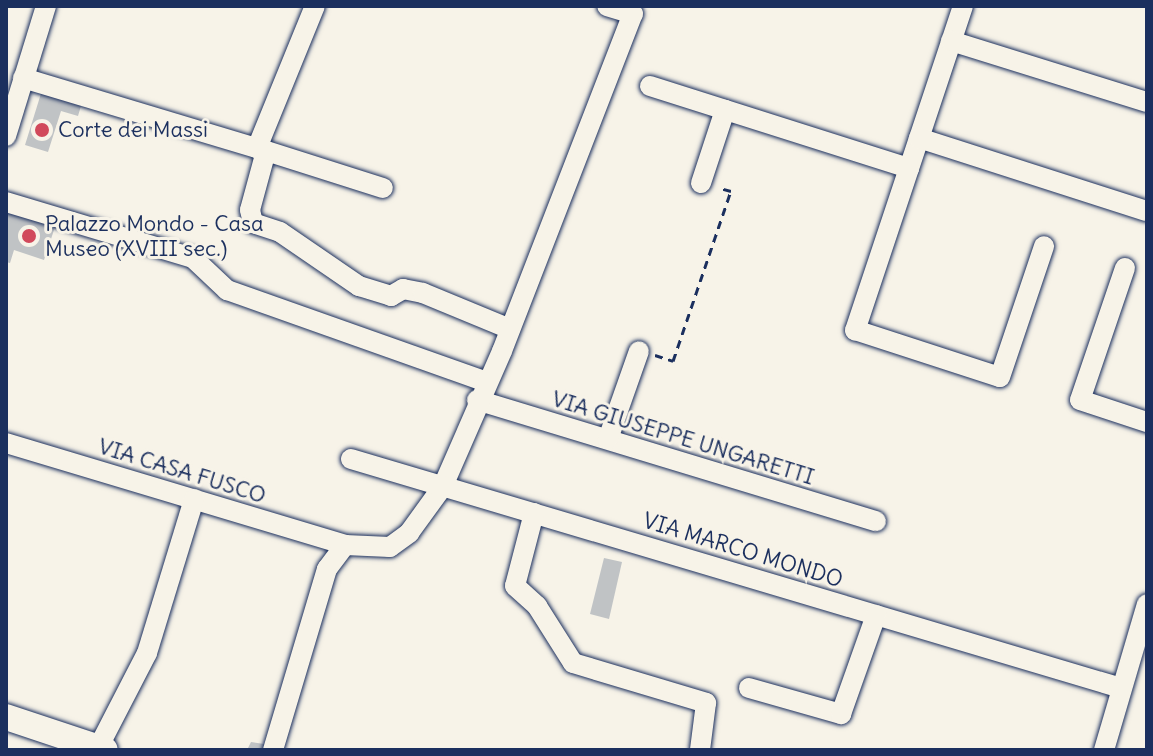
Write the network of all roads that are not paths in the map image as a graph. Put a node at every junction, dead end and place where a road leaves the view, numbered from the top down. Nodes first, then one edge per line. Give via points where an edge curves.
1 (46, 6) edge
2 (315, 6) edge
3 (607, 6) edge
4 (963, 6) edge
5 (951, 41) junction
6 (23, 78) junction
7 (650, 86) dead end
8 (1147, 102) edge
9 (725, 110) junction
10 (6, 136) edge
11 (919, 138) junction
12 (262, 150) junction
13 (909, 168) junction
14 (701, 183) road end
15 (383, 188) dead end
16 (6, 202) edge
17 (1147, 211) edge
18 (1044, 246) dead end
19 (1125, 268) dead end
20 (510, 329) junction
21 (639, 351) road end
22 (482, 391) junction
23 (1147, 422) edge
24 (608, 439) junction
25 (6, 443) edge
26 (351, 459) dead end
27 (443, 486) junction
28 (194, 499) junction
29 (534, 513) junction
30 (876, 521) dead end
31 (345, 545) junction
32 (876, 615) junction
33 (1145, 618) edge
34 (749, 688) dead end
35 (1121, 688) junction
36 (6, 717) edge
37 (102, 749) edge
38 (273, 750) edge
39 (700, 750) edge
40 (1104, 750) edge

1 - 6 street
2 - 12 street
3 - 20 street via 633,14
4 - 5 street
5 - 8 street
5 - 11 street
6 - 10 street
6 - 12 street
7 - 9 street
9 - 13 street
9 - 14 street
11 - 13 street
11 - 17 street
12 - 15 street
12 - 20 street via 250,210 253,223 280,232 359,286 391,296 403,289 423,293
13 - 18 street via 855,330 1000,377
16 - 22 street, VIA GIUSEPPE UNGARETTI via 193,258 227,290
19 - 23 street via 1080,400
20 - 22 street
21 - 24 street
22 - 24 street, VIA GIUSEPPE UNGARETTI
22 - 27 street
24 - 30 street, VIA GIUSEPPE UNGARETTI
25 - 28 street, VIA CASA FUSCO
26 - 27 street, VIA MARCO MONDO
27 - 29 street, VIA MARCO MONDO
27 - 31 street, VIA CASA FUSCO via 409,533 390,547
28 - 31 street, VIA CASA FUSCO
28 - 37 street via 147,653
29 - 32 street, VIA MARCO MONDO
29 - 39 street via 515,586 537,606 573,663 706,703
31 - 38 street via 327,569
32 - 34 street via 841,714
32 - 35 street, VIA MARCO MONDO
33 - 35 street
35 - 40 street
36 - 37 street

